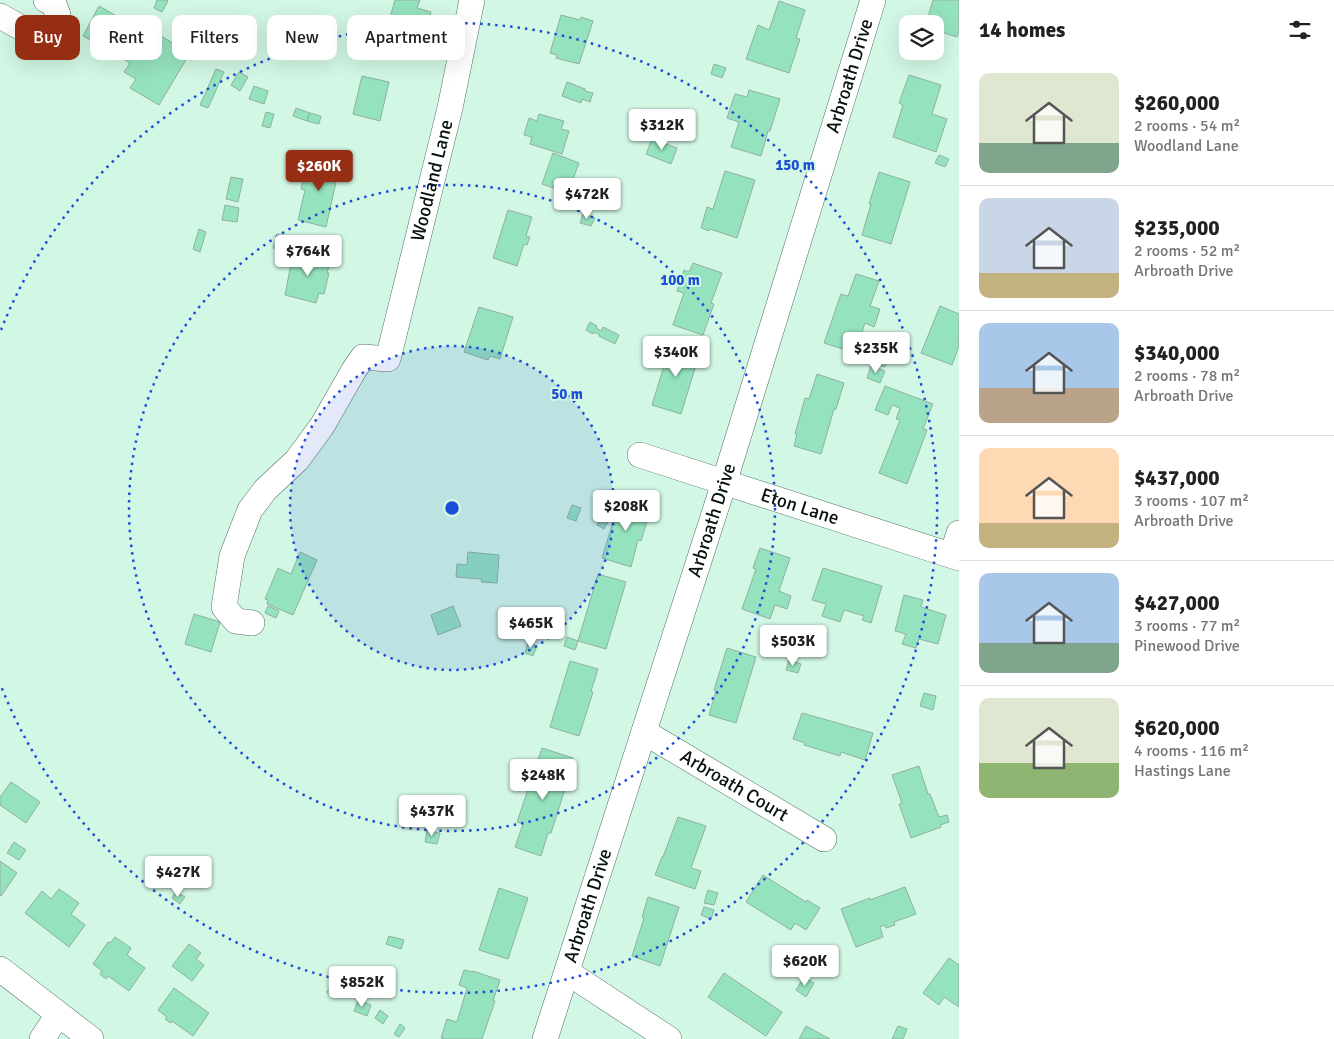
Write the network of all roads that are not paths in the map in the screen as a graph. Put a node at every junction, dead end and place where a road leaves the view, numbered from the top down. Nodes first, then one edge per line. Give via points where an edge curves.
1 (46, 0) edge
2 (472, 0) edge
3 (873, 0) edge
4 (0, 16) edge
5 (640, 455) dead end
6 (724, 483) junction
7 (957, 549) edge
8 (252, 624) dead end
9 (644, 732) junction
10 (824, 839) dead end
11 (0, 969) edge
12 (567, 972) junction
13 (58, 1015) junction
14 (42, 1039) edge
15 (91, 1039) edge
16 (546, 1039) edge
17 (669, 1039) edge

1 - 4 street via 54,4 58,15 58,28 47,35 36,36
2 - 8 street, Woodland Lane via 450,108 388,359 363,357 322,426 297,460 265,490 250,510 232,556 224,607 236,621
3 - 6 street, Arbroath Drive
5 - 6 street, Eton Lane
6 - 7 street, Eton Lane
6 - 9 street, Arbroath Drive
9 - 10 street, Arbroath Court
9 - 12 street, Arbroath Drive
11 - 13 street
12 - 16 street, Arbroath Drive
12 - 17 street
13 - 14 street
13 - 15 street

